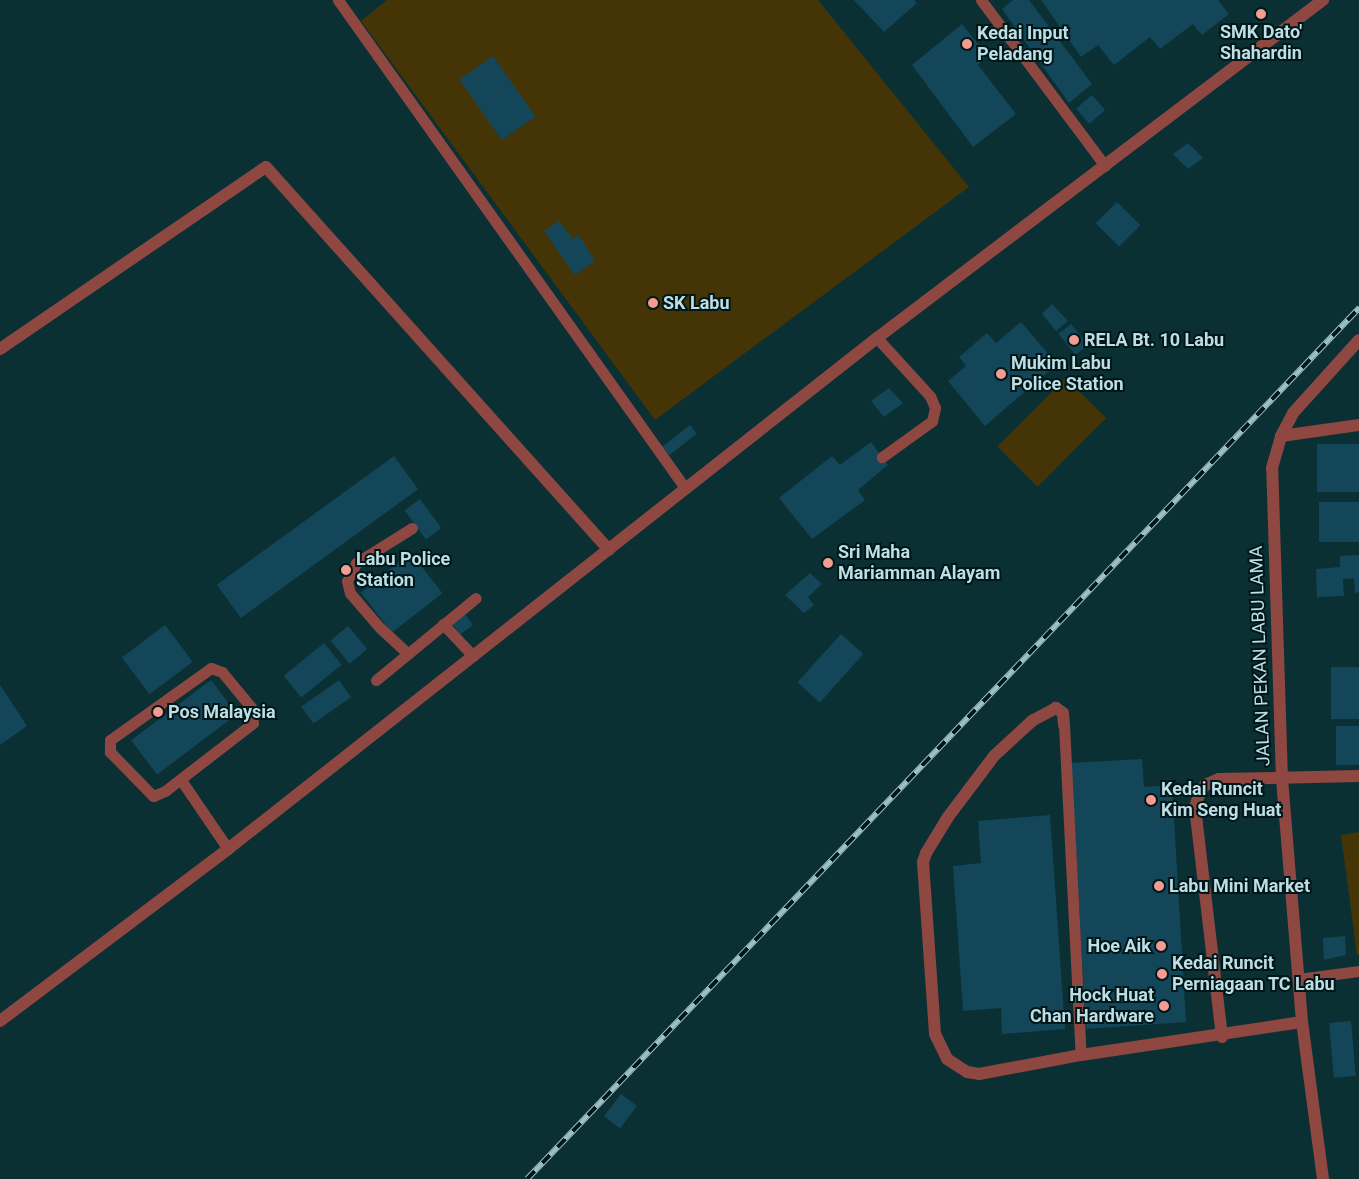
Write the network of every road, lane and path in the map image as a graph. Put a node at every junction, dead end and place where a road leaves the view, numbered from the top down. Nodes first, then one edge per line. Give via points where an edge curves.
1 (338, 0) edge
2 (980, 0) edge
3 (1323, 0) edge
4 (1105, 166) junction
5 (876, 338) junction
6 (1359, 340) edge
7 (0, 349) edge
8 (1359, 425) edge
9 (1281, 436) junction
10 (882, 457) dead end
11 (685, 488) junction
12 (412, 528) dead end
13 (609, 550) junction
14 (476, 598) dead end
15 (444, 624) junction
16 (406, 652) junction
17 (473, 656) junction
18 (376, 680) dead end
19 (1064, 725) joint
20 (1359, 776) edge
21 (181, 780) junction
22 (1282, 780) junction
23 (228, 850) junction
24 (1359, 971) edge
25 (1298, 978) junction
26 (0, 1021) edge
27 (1302, 1022) junction
28 (1222, 1037) junction
29 (1081, 1055) junction
30 (1323, 1179) edge

1 - 11 lane
2 - 4 lane
3 - 4 street via 1195,94
4 - 5 street
5 - 10 lane via 930,396 935,408 932,421
5 - 11 street
6 - 9 street, JALAN PEKAN LABU LAMA via 1302,399
7 - 13 street via 266,167
8 - 9 street
9 - 22 street, JALAN PEKAN LABU LAMA via 1272,468 1271,490
11 - 13 street
12 - 16 lane via 356,563 347,581 350,593
13 - 17 street
14 - 15 lane
15 - 16 lane
15 - 17 lane
16 - 18 lane
17 - 23 street
19 - 29 lane
19 - 29 street via 1060,710 1048,710 994,756 945,821 923,862 935,1034 947,1059 961,1069 979,1074
20 - 22 street
21 - 21 lane via 159,794 147,792 110,752 110,740 205,670 216,669 251,707 253,724
21 - 23 lane
22 - 25 street, JALAN PEKAN LABU LAMA
22 - 28 street via 1219,779 1205,785 1196,799
23 - 26 street
24 - 25 lane
25 - 27 street, JALAN PEKAN LABU LAMA
27 - 28 street
27 - 30 street, JALAN PEKAN LABU LAMA
28 - 29 street

